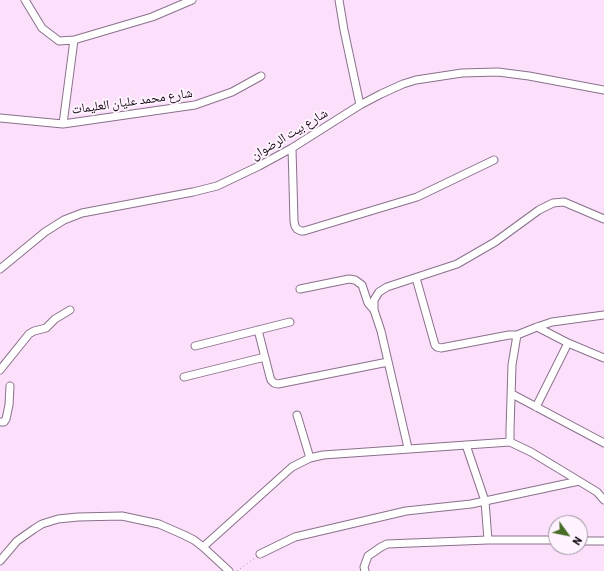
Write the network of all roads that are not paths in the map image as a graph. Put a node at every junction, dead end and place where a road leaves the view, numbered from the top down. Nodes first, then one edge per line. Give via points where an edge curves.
1 (25, 0) edge
2 (192, 0) edge
3 (340, 0) edge
4 (74, 40) junction
5 (261, 76) dead end
6 (604, 90) edge
7 (360, 105) junction
8 (0, 118) edge
9 (63, 124) junction
10 (292, 148) junction
11 (494, 160) dead end
12 (604, 220) edge
13 (0, 269) edge
14 (416, 278) junction
15 (300, 289) dead end
16 (70, 310) dead end
17 (374, 310) junction
18 (604, 315) edge
19 (290, 322) dead end
20 (537, 327) junction
21 (258, 330) junction
22 (517, 335) junction
23 (568, 343) junction
24 (195, 346) dead end
25 (265, 357) junction
26 (604, 358) edge
27 (388, 362) junction
28 (0, 370) edge
29 (184, 377) dead end
30 (10, 386) dead end
31 (512, 394) junction
32 (536, 407) junction
33 (297, 415) dead end
34 (0, 422) edge
35 (510, 442) junction
36 (604, 443) edge
37 (466, 445) junction
38 (408, 448) junction
39 (310, 458) junction
40 (579, 481) junction
41 (601, 490) edge
42 (604, 500) edge
43 (485, 501) junction
44 (488, 540) junction
45 (548, 540) edge
46 (588, 540) edge
47 (604, 541) edge
48 (203, 547) junction
49 (260, 554) road end
50 (0, 561) edge
51 (229, 571) edge
52 (365, 571) edge

1 - 4 street via 42,28 59,41
2 - 4 street via 152,17
3 - 7 street
4 - 9 street
5 - 9 street, شارع محمد عليان العليمات via 232,92 195,105
6 - 7 street, شارع بيت الرضوان via 529,76 473,72 416,80
7 - 10 street, شارع بيت الرضوان
8 - 9 street, شارع محمد عليان العليمات
10 - 11 street via 294,221 300,231 417,197
10 - 13 street, شارع بيت الرضوان via 217,186 71,217 54,226
12 - 14 street via 564,202 553,203 457,264
14 - 17 street via 379,292 374,300
14 - 22 street via 435,345 438,347
15 - 17 street via 352,279 362,285 368,303
16 - 28 street via 46,328 30,334
17 - 27 street
18 - 20 street via 552,322
19 - 21 street
20 - 22 street
20 - 23 street
21 - 24 street
21 - 25 street
22 - 31 street via 512,365
23 - 26 street
23 - 32 street
25 - 27 street via 271,380 278,384
25 - 29 street
27 - 38 street
30 - 34 street via 6,419
31 - 32 street
31 - 35 street
32 - 36 street
33 - 39 street
35 - 37 street
35 - 40 street
37 - 38 street
37 - 43 street
38 - 39 street
39 - 48 street via 292,467
40 - 41 street
40 - 43 street
41 - 42 street
43 - 44 street
43 - 49 street via 406,512 295,537
44 - 45 street
44 - 52 street via 387,544 368,556
46 - 47 street
48 - 50 street via 194,540 159,524 122,516 78,516 58,519 34,528 17,541
48 - 51 street

